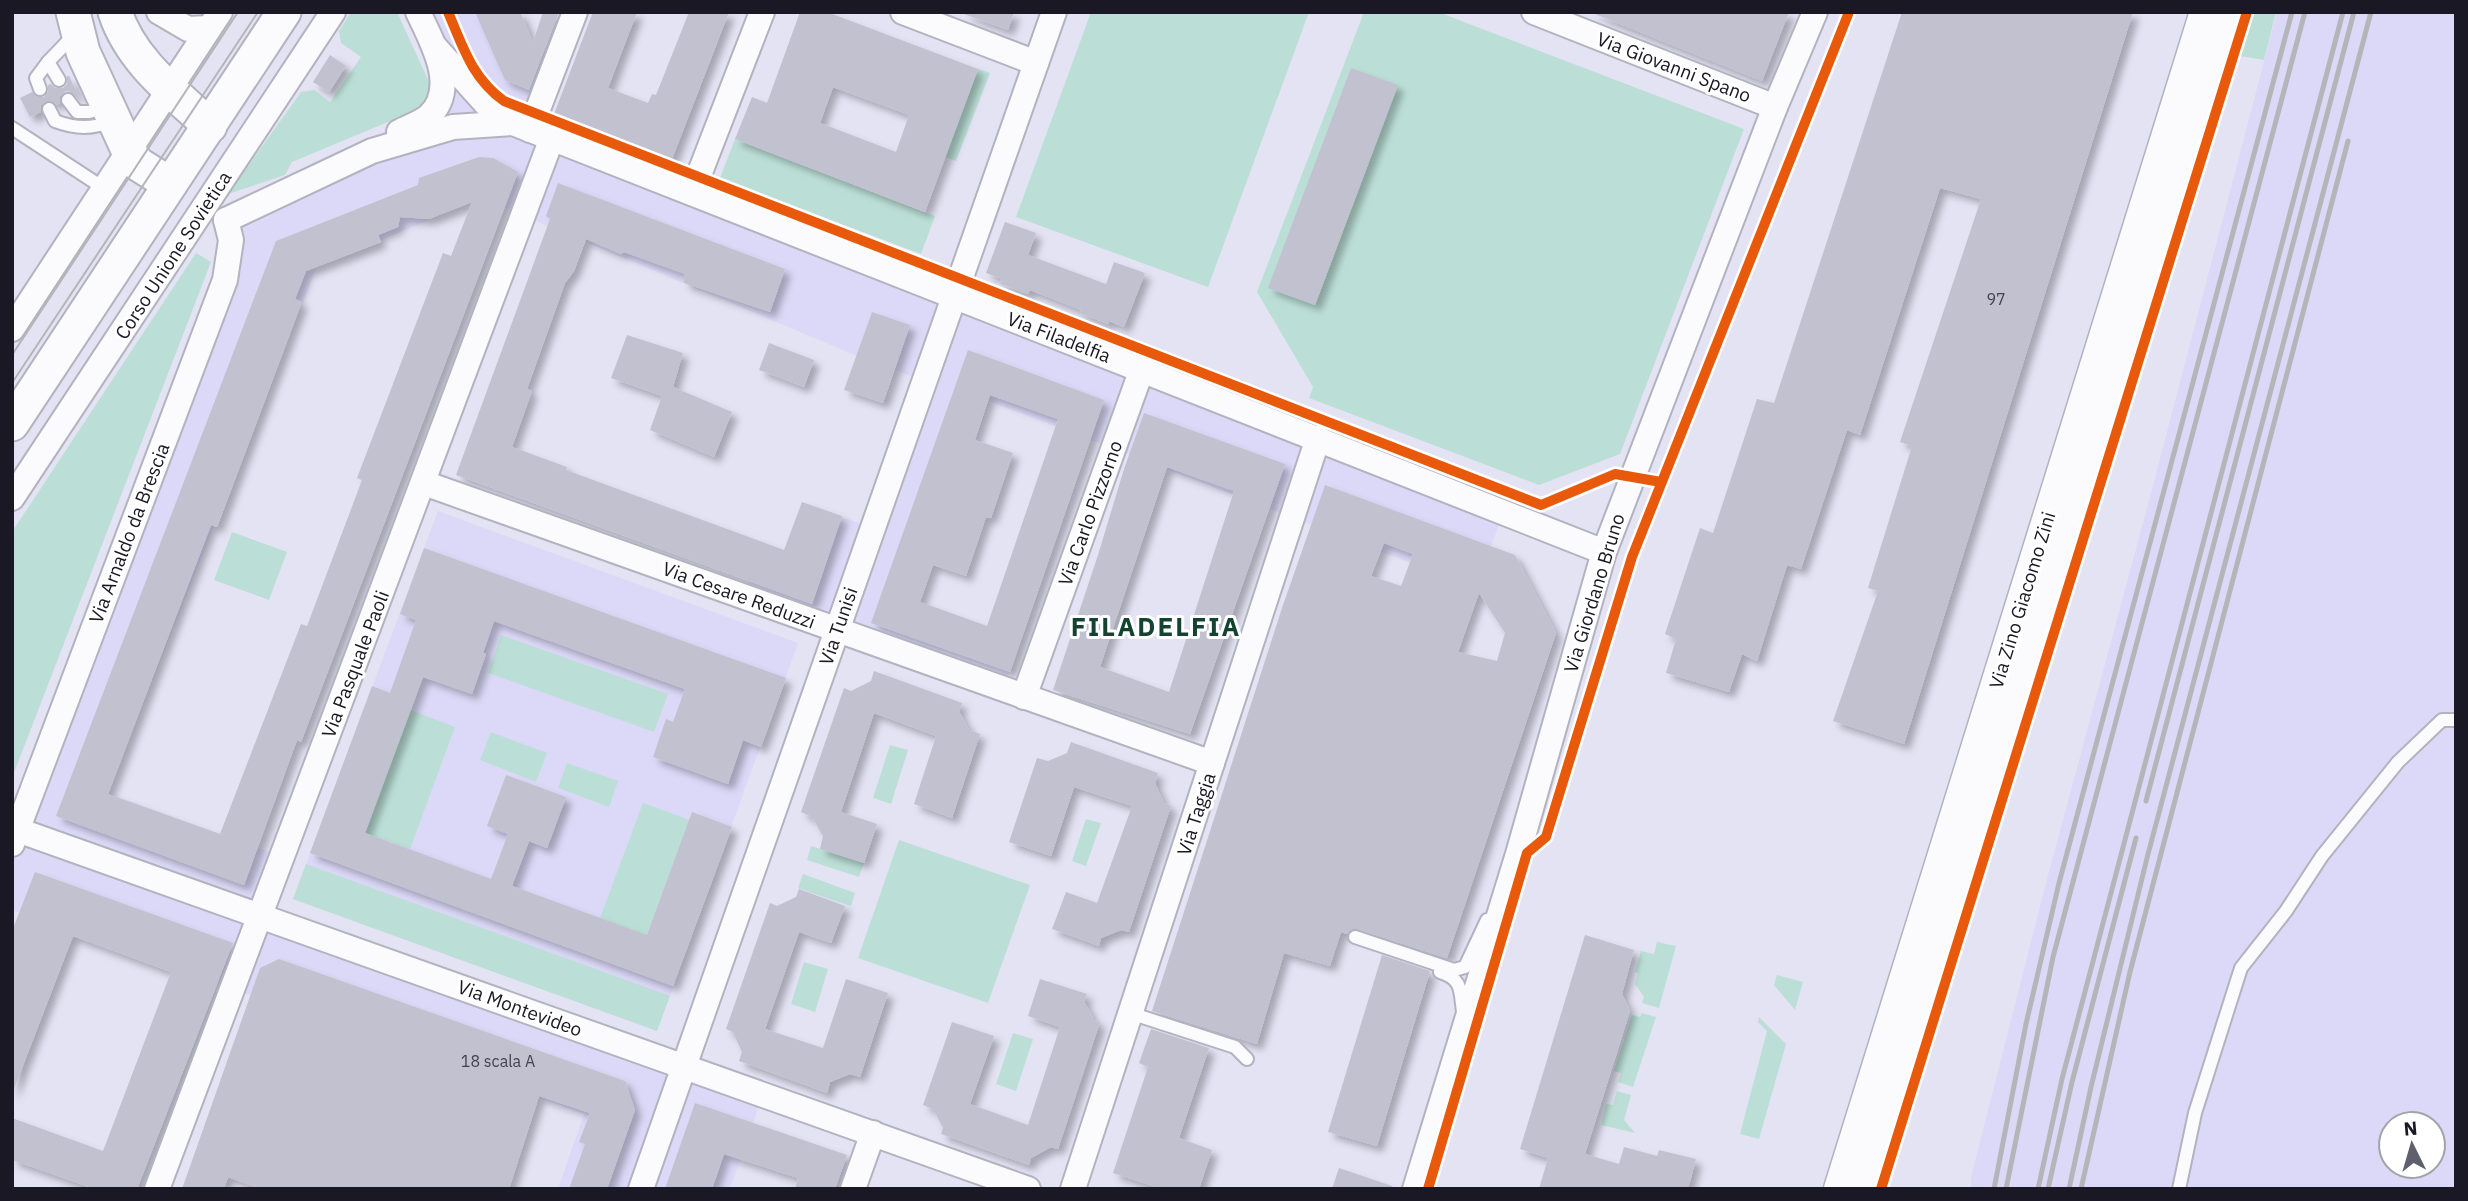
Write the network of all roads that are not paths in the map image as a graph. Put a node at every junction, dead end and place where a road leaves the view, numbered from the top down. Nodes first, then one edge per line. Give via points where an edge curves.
1 (115, 12) edge
2 (159, 12) edge
3 (284, 12) edge
4 (332, 12) edge
5 (418, 12) edge
6 (575, 12) edge
7 (762, 12) edge
8 (903, 12) edge
9 (1054, 12) edge
10 (1534, 12) edge
11 (1815, 12) edge
12 (2205, 12) edge
13 (2232, 12) edge
14 (214, 20) edge
15 (75, 22) edge
16 (435, 47) junction
17 (48, 62) junction
18 (1036, 63) junction
19 (170, 90) junction
20 (1775, 107) junction
21 (99, 113) junction
22 (210, 126) junction
23 (12, 128) edge
24 (532, 131) junction
25 (243, 148) junction
26 (372, 151) junction
27 (129, 152) junction
28 (170, 184) junction
29 (105, 189) junction
30 (692, 193) junction
31 (205, 206) junction
32 (226, 220) junction
33 (955, 296) junction
34 (12, 329) edge
35 (1142, 369) junction
36 (12, 424) edge
37 (1318, 438) junction
38 (424, 483) junction
39 (12, 498) edge
40 (1604, 552) junction
41 (837, 630) junction
42 (1024, 696) junction
43 (2456, 720) edge
44 (1212, 763) junction
45 (14, 834) edge
46 (1503, 905) junction
47 (260, 916) junction
48 (1130, 1013) junction
49 (1465, 1030) junction
50 (1247, 1059) dead end
51 (683, 1066) junction
52 (873, 1133) junction
53 (157, 1189) edge
54 (641, 1189) edge
55 (853, 1189) edge
56 (1028, 1189) edge
57 (1073, 1189) edge
58 (1415, 1189) edge
59 (1839, 1189) edge
60 (1867, 1189) edge
61 (2179, 1189) edge

1 - 19 main road via 130,46
2 - 14 street via 188,29
3 - 22 main road, Corso Unione Sovietica
4 - 25 street, Corso Unione Sovietica
5 - 16 street
6 - 24 street
7 - 30 street
8 - 18 street
9 - 18 street, Via Tunisi
10 - 20 street, Via Giovanni Spano
11 - 20 street, Via Giordano Bruno
12 - 59 street, Via Zino Giacomo Zini
13 - 60 street, Via Zino Giacomo Zini
14 - 19 street
15 - 17 lane
15 - 21 main road
16 - 24 street via 487,105
16 - 26 street via 444,85 439,103 428,117
17 - 17 lane via 43,85
18 - 33 street, Via Tunisi
19 - 22 main road
19 - 27 street
20 - 40 street, Via Giordano Bruno
21 - 21 lane via 54,106 55,121 81,128 98,126
21 - 27 main road
22 - 25 street
22 - 28 main road, Corso Unione Sovietica
23 - 29 lane
24 - 26 street via 453,127
24 - 30 street, Via Filadelfia
24 - 38 street, Via Pasquale Paoli
25 - 31 street, Corso Unione Sovietica
26 - 32 street
27 - 28 main road via 138,164
27 - 29 street
28 - 31 street
28 - 36 main road, Corso Unione Sovietica
29 - 34 street
30 - 33 street, Via Filadelfia
31 - 32 street
31 - 39 street, Corso Unione Sovietica
32 - 45 street, Via Arnaldo da Brescia via 231,240 225,280
33 - 35 street, Via Filadelfia
33 - 41 street, Via Tunisi
35 - 37 street, Via Filadelfia
35 - 42 street, Via Carlo Pizzorno
37 - 40 street, Via Filadelfia
37 - 44 street, Via Taggia
38 - 41 street, Via Cesare Reduzzi
38 - 47 street, Via Pasquale Paoli
40 - 46 street, Via Giordano Bruno
41 - 42 street, Via Cesare Reduzzi
41 - 51 street, Via Tunisi
42 - 44 street, Via Cesare Reduzzi
43 - 61 lane via 2442,720 2398,762 2241,968 2195,1113
44 - 48 street, Via Taggia
45 - 47 street, Via Montevideo
46 - 49 street, Via Giordano Bruno
46 - 49 lane via 1486,920 1465,968 1454,970 1354,941 1452,975 1459,985
47 - 51 street, Via Montevideo
47 - 53 street, Via Pasquale Paoli
48 - 50 lane via 1234,1047
48 - 57 street, Via Taggia
49 - 58 street, Via Giordano Bruno
51 - 52 street, Via Montevideo
51 - 54 street, Via Tunisi
52 - 55 street
52 - 56 street, Via Montevideo

